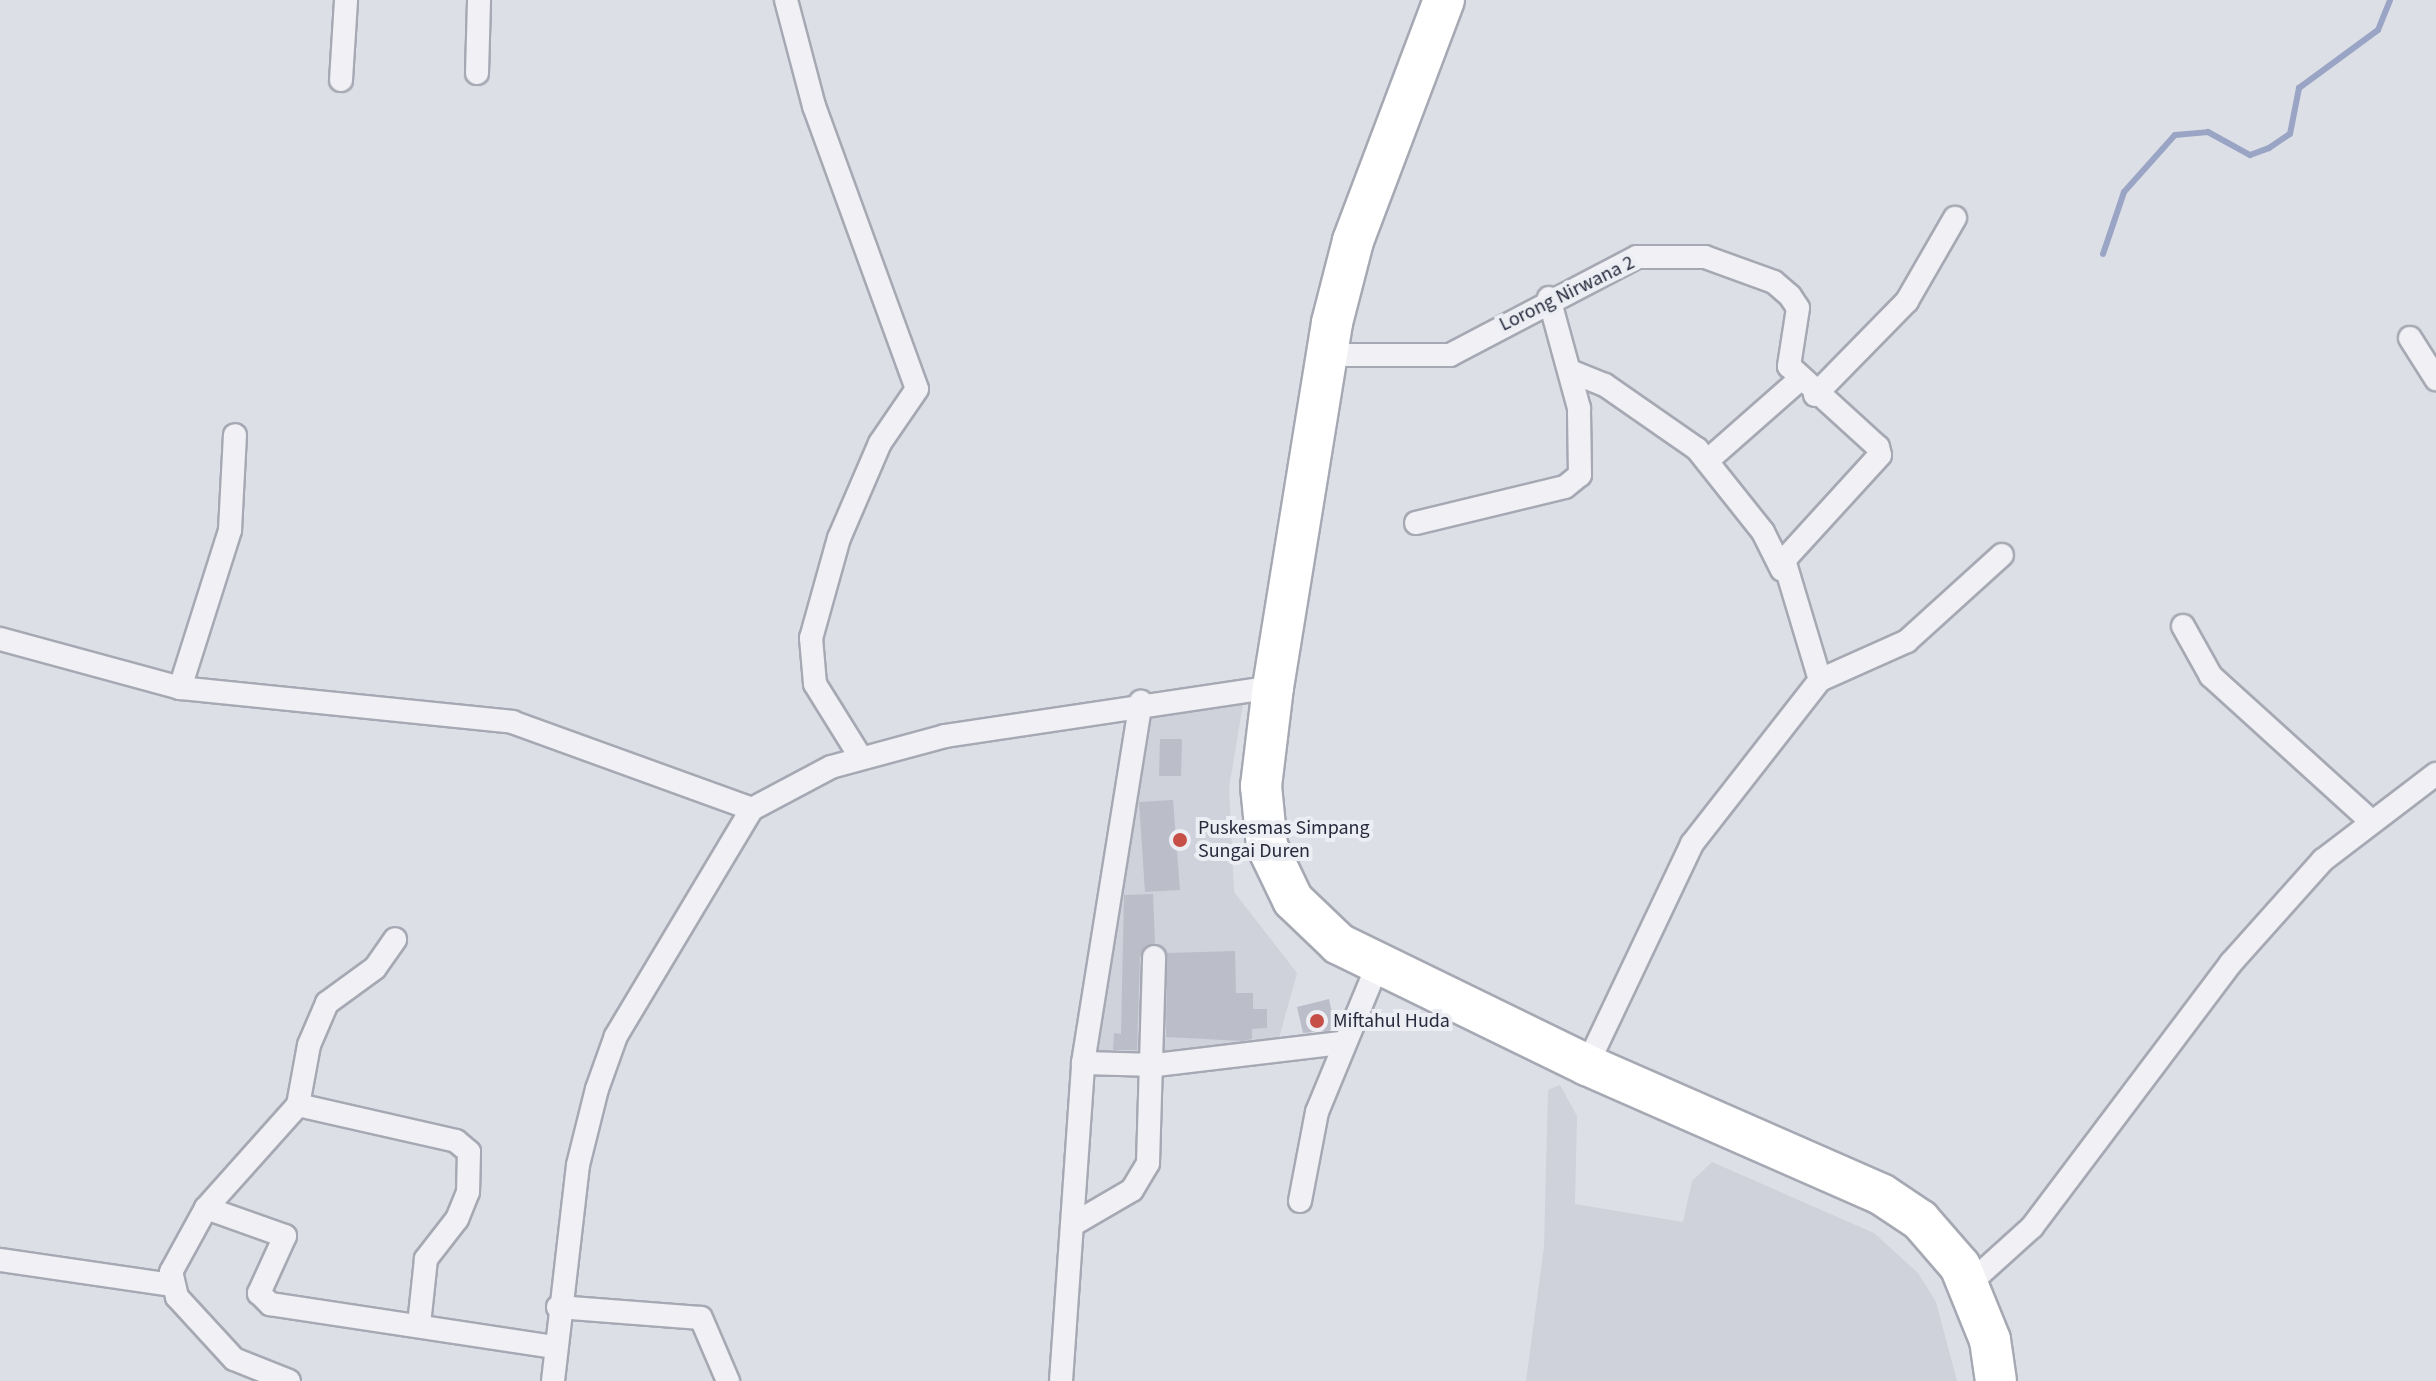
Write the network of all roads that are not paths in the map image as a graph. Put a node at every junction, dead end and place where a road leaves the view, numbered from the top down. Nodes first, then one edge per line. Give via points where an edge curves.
1 (346, 0) edge
2 (479, 0) edge
3 (786, 0) edge
4 (1444, 0) edge
5 (477, 73) dead end
6 (341, 80) dead end
7 (1955, 218) dead end
8 (1549, 298) junction
9 (2410, 338) dead end
10 (1326, 355) junction
11 (1570, 371) junction
12 (2436, 379) edge
13 (1807, 388) junction
14 (235, 435) dead end
15 (1707, 461) junction
16 (1416, 523) dead end
17 (2002, 555) dead end
18 (1782, 570) junction
19 (2183, 626) dead end
20 (0, 639) edge
21 (1820, 680) junction
22 (1273, 687) junction
23 (180, 688) junction
24 (1141, 702) junction
25 (861, 758) junction
26 (2436, 774) edge
27 (752, 809) junction
28 (2371, 821) junction
29 (395, 939) dead end
30 (1154, 957) dead end
31 (1378, 964) junction
32 (1341, 1043) junction
33 (1083, 1063) junction
34 (1156, 1065) junction
35 (1587, 1065) junction
36 (298, 1105) junction
37 (1300, 1201) dead end
38 (206, 1208) junction
39 (1072, 1225) junction
40 (0, 1260) edge
41 (1969, 1284) junction
42 (172, 1285) junction
43 (558, 1307) junction
44 (419, 1324) junction
45 (555, 1347) junction
46 (289, 1381) edge
47 (553, 1381) edge
48 (728, 1381) edge
49 (1061, 1381) edge
50 (1996, 1381) edge

1 - 6 street
2 - 5 street
3 - 25 street via 814,106 917,389 880,443 839,538 811,638 815,684
4 - 10 highway via 1353,241
7 - 13 street via 1907,301
8 - 10 street, Lorong Nirwana 2 via 1450,355
8 - 11 street
8 - 13 street, Lorong Nirwana 2 via 1637,257 1667,252 1774,282 1798,308 1787,353
9 - 12 street
10 - 22 highway
11 - 15 street via 1652,414
11 - 16 street via 1579,408 1580,475 1573,484
13 - 15 street
13 - 18 street via 1880,455 1789,549
14 - 23 street via 230,530
15 - 18 street via 1763,532
17 - 21 street via 1907,641
18 - 21 street
19 - 28 street via 2211,676
20 - 23 street
21 - 35 street via 1692,844
22 - 24 street
22 - 31 highway via 1261,786 1267,846 1312,923
23 - 27 street via 512,722
24 - 25 street
24 - 33 street
25 - 27 street via 798,779
26 - 28 street
27 - 43 street via 616,1036 578,1165
28 - 41 street via 2323,860 2231,963 2032,1227
29 - 36 street via 375,968 327,1003 309,1045
30 - 34 street
31 - 32 street
31 - 35 highway
32 - 34 street
32 - 37 street via 1317,1112
33 - 34 street
33 - 39 street
34 - 39 street via 1142,1175 1113,1203
35 - 41 highway via 1881,1194 1920,1220
36 - 38 street
36 - 44 street via 456,1141 469,1152 468,1192 457,1219 426,1259
38 - 42 street via 176,1254
38 - 44 street via 285,1236 260,1300
39 - 49 street
40 - 42 street
41 - 50 highway
42 - 46 street via 234,1359
43 - 45 street
43 - 48 street via 701,1318 713,1331
44 - 45 street
45 - 47 street

